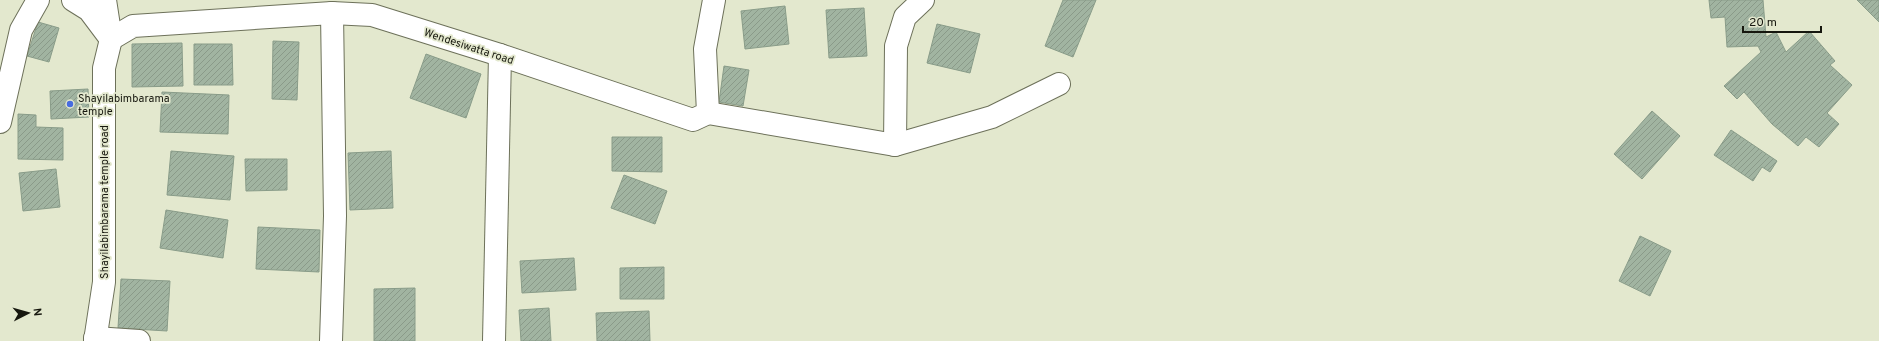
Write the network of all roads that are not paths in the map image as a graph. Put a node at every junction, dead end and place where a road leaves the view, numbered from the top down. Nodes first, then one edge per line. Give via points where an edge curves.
1 (38, 0) edge
2 (73, 0) edge
3 (105, 0) edge
4 (714, 0) edge
5 (923, 0) edge
6 (332, 13) junction
7 (111, 39) junction
8 (500, 55) junction
9 (1059, 84) dead end
10 (708, 113) junction
11 (0, 122) edge
12 (894, 145) junction
13 (95, 339) edge
14 (139, 341) edge
15 (331, 341) edge
16 (494, 341) edge

1 - 11 street via 21,30
2 - 7 street via 89,10
3 - 7 street
4 - 10 street via 706,49
5 - 12 street via 905,17 896,46
6 - 7 street, Wendesiwatta road via 133,26
6 - 8 street, Wendesiwatta road via 372,15
6 - 15 street via 335,216
7 - 13 street, Shayilabimbarama temple road via 104,68 104,282
8 - 10 street, Wendesiwatta road via 693,120
8 - 16 street
9 - 12 street via 992,117
10 - 12 street
13 - 14 street

